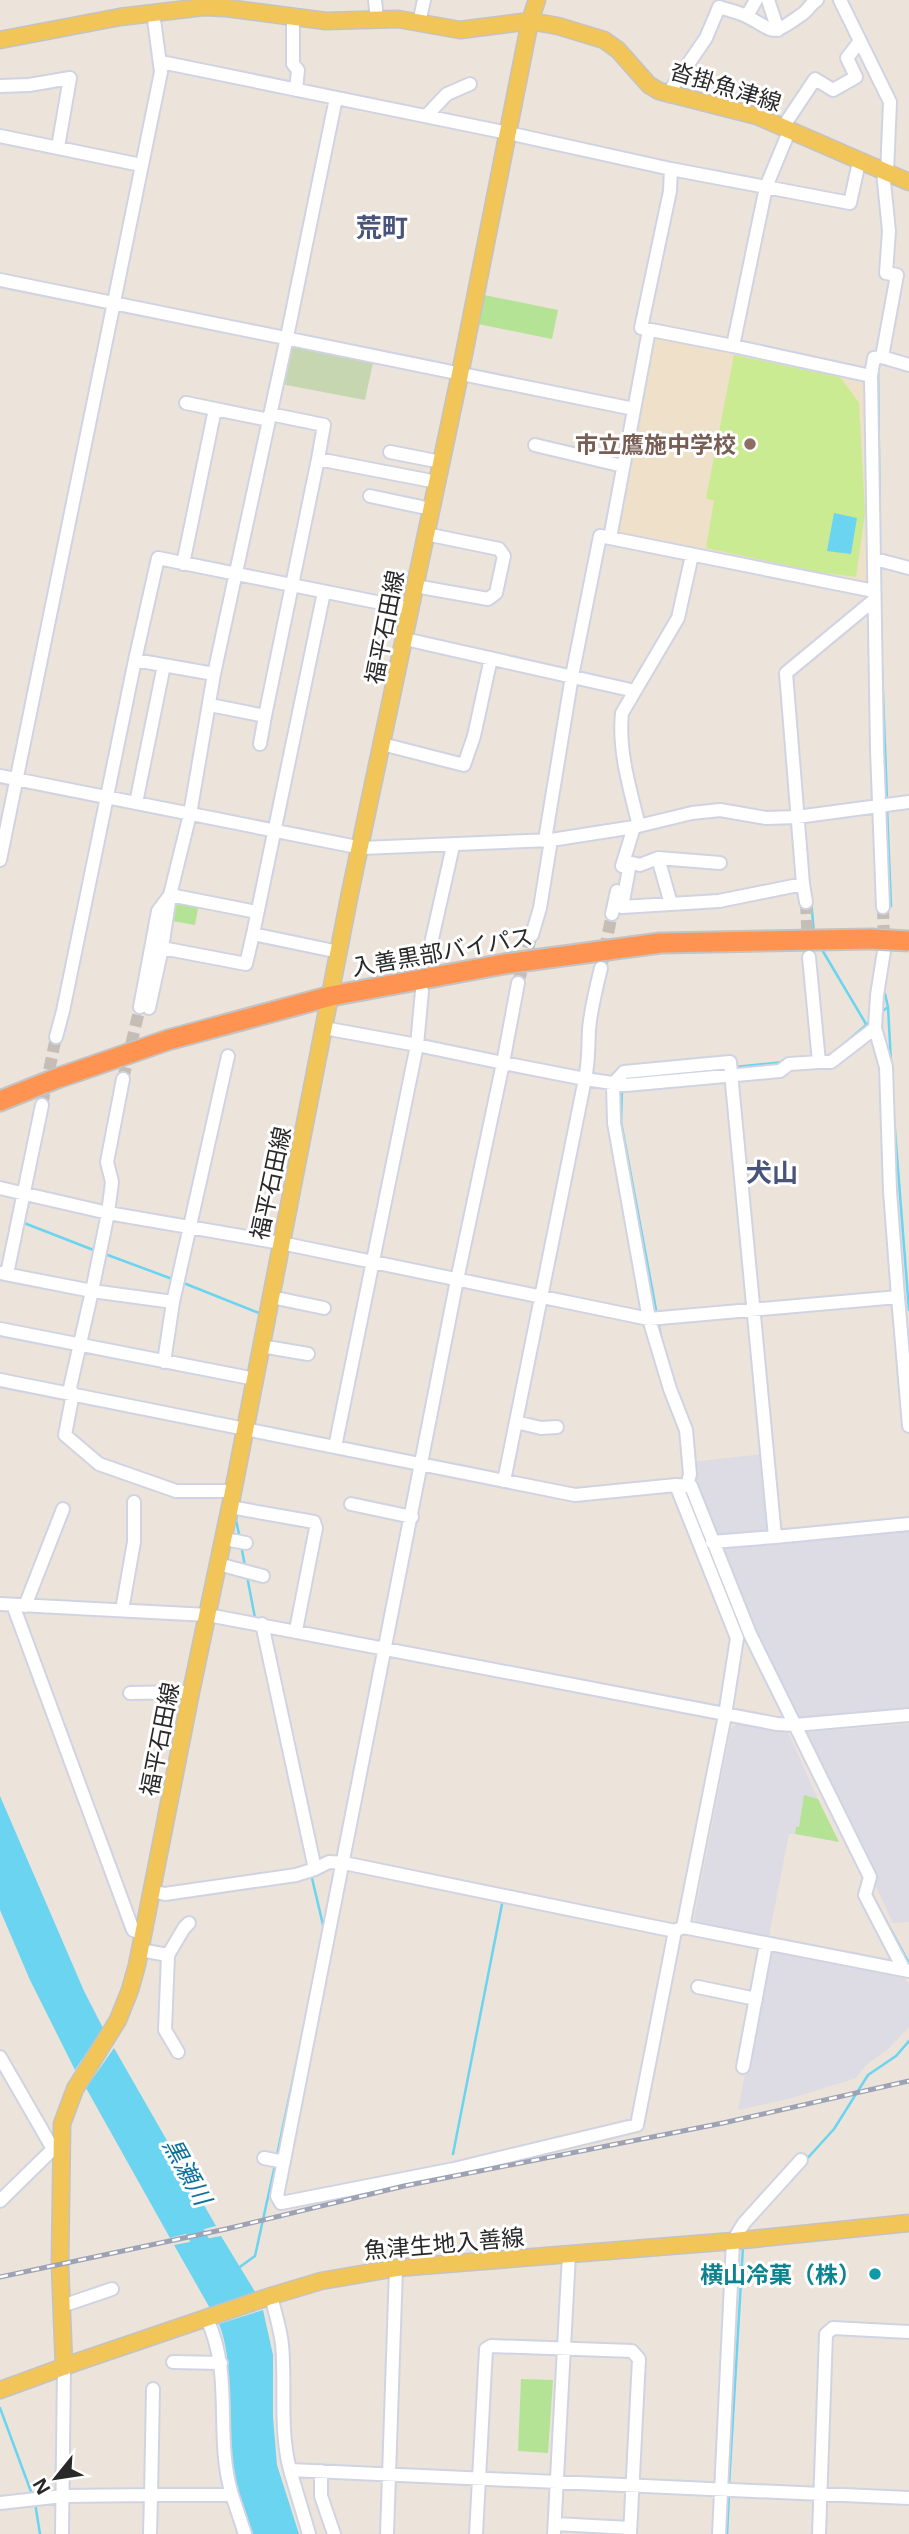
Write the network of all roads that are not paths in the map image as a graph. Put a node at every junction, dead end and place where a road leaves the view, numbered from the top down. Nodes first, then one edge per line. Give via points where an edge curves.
1 (375, 0) edge
2 (424, 0) edge
3 (537, 0) edge
4 (756, 0) edge
5 (768, 0) edge
6 (817, 0) edge
7 (840, 0) edge
8 (153, 12) junction
9 (747, 16) junction
10 (293, 17) junction
11 (377, 19) junction
12 (530, 21) junction
13 (419, 23) junction
14 (778, 30) junction
15 (0, 40) edge
16 (860, 41) junction
17 (161, 62) junction
18 (470, 84) dead end
19 (0, 86) edge
20 (296, 90) junction
21 (670, 96) junction
22 (336, 98) junction
23 (426, 116) junction
24 (786, 128) junction
25 (508, 133) junction
26 (0, 136) edge
27 (58, 147) junction
28 (859, 162) junction
29 (141, 165) junction
30 (671, 169) junction
31 (885, 173) junction
32 (909, 182) edge
33 (766, 187) junction
34 (0, 280) edge
35 (114, 303) junction
36 (649, 330) junction
37 (287, 337) junction
38 (733, 346) junction
39 (882, 357) junction
40 (909, 365) edge
41 (460, 374) junction
42 (871, 376) junction
43 (187, 403) dead end
44 (215, 409) junction
45 (634, 409) junction
46 (269, 417) junction
47 (535, 445) dead end
48 (390, 452) dead end
49 (318, 459) junction
50 (441, 462) junction
51 (623, 466) junction
52 (437, 482) junction
53 (370, 496) dead end
54 (431, 509) junction
55 (426, 534) junction
56 (610, 538) junction
57 (692, 555) junction
58 (875, 559) junction
59 (183, 564) junction
60 (909, 568) edge
61 (237, 575) junction
62 (291, 586) junction
63 (415, 586) junction
64 (324, 592) junction
65 (874, 595) junction
66 (411, 609) junction
67 (405, 639) junction
68 (491, 658) junction
69 (135, 660) junction
70 (164, 665) junction
71 (214, 674) junction
72 (572, 676) junction
73 (635, 691) junction
74 (210, 705) junction
75 (265, 716) junction
76 (260, 744) dead end
77 (382, 744) junction
78 (0, 776) edge
79 (17, 780) junction
80 (909, 793) edge
81 (107, 797) junction
82 (136, 803) junction
83 (902, 803) edge
84 (879, 807) junction
85 (190, 814) junction
86 (797, 817) junction
87 (637, 826) junction
88 (274, 831) junction
89 (548, 840) junction
90 (453, 846) junction
91 (362, 848) junction
92 (659, 858) junction
93 (0, 860) edge
94 (627, 862) junction
95 (720, 863) dead end
96 (803, 884) junction
97 (170, 895) junction
98 (806, 902) tunnel mouth
99 (671, 904) junction
100 (883, 907) tunnel mouth
101 (257, 912) junction
102 (612, 914) tunnel mouth
103 (253, 934) junction
104 (532, 935) tunnel mouth
105 (432, 939) tunnel mouth
106 (909, 941) edge
107 (878, 945) junction
108 (162, 948) junction
109 (339, 952) junction
110 (809, 957) tunnel mouth
111 (601, 968) tunnel mouth
112 (517, 983) tunnel mouth
113 (422, 991) tunnel mouth
114 (331, 996) junction
115 (324, 1028) junction
116 (876, 1028) junction
117 (56, 1037) tunnel mouth
118 (417, 1045) junction
119 (228, 1056) dead end
120 (819, 1062) junction
121 (503, 1063) junction
122 (733, 1076) junction
123 (123, 1079) tunnel mouth
124 (585, 1079) junction
125 (613, 1084) junction
126 (0, 1101) edge
127 (42, 1105) tunnel mouth
128 (0, 1188) edge
129 (24, 1192) junction
130 (108, 1213) junction
131 (190, 1228) junction
132 (281, 1243) junction
133 (373, 1262) junction
134 (3, 1274) edge
135 (457, 1280) junction
136 (92, 1291) junction
137 (541, 1295) junction
138 (271, 1297) junction
139 (898, 1297) junction
140 (173, 1302) junction
141 (324, 1308) dead end
142 (753, 1309) junction
143 (649, 1319) junction
144 (0, 1329) edge
145 (80, 1346) junction
146 (261, 1346) junction
147 (308, 1354) dead end
148 (164, 1362) junction
149 (255, 1379) junction
150 (0, 1380) edge
151 (71, 1393) junction
152 (516, 1422) junction
153 (909, 1426) edge
154 (557, 1427) dead end
155 (245, 1429) junction
156 (335, 1447) junction
157 (423, 1464) junction
158 (504, 1481) junction
159 (682, 1485) junction
160 (232, 1499) junction
161 (134, 1502) dead end
162 (351, 1504) dead end
163 (63, 1509) dead end
164 (412, 1517) junction
165 (909, 1524) edge
166 (775, 1537) junction
167 (223, 1539) junction
168 (712, 1542) junction
169 (246, 1543) dead end
170 (218, 1564) junction
171 (263, 1576) dead end
172 (13, 1605) edge
173 (122, 1610) junction
174 (208, 1615) junction
175 (262, 1624) junction
176 (296, 1630) junction
177 (386, 1649) junction
178 (191, 1692) junction
179 (130, 1693) dead end
180 (725, 1715) junction
181 (909, 1716) edge
182 (795, 1725) junction
183 (344, 1863) junction
184 (315, 1869) junction
185 (152, 1891) junction
186 (189, 1923) dead end
187 (679, 1929) junction
188 (142, 1942) junction
189 (766, 1944) junction
190 (169, 1955) junction
191 (906, 1971) edge
192 (698, 1987) dead end
193 (755, 2000) junction
194 (178, 2052) dead end
195 (0, 2057) edge
196 (743, 2067) dead end
197 (57, 2148) junction
198 (264, 2158) dead end
199 (801, 2160) dead end
200 (285, 2162) junction
201 (0, 2201) edge
202 (905, 2228) edge
203 (733, 2241) junction
204 (569, 2254) junction
205 (396, 2268) junction
206 (112, 2289) dead end
207 (267, 2298) junction
208 (62, 2306) junction
209 (209, 2318) junction
210 (909, 2332) edge
211 (564, 2348) junction
212 (173, 2362) dead end
213 (221, 2363) junction
214 (64, 2367) junction
215 (153, 2389) dead end
216 (0, 2390) edge
217 (289, 2470) junction
218 (321, 2471) junction
219 (387, 2474) junction
220 (478, 2478) junction
221 (558, 2483) junction
222 (632, 2486) junction
223 (721, 2490) junction
224 (820, 2493) junction
225 (151, 2495) junction
226 (232, 2495) junction
227 (62, 2496) junction
228 (909, 2498) edge
229 (0, 2503) edge
230 (554, 2529) edge
231 (630, 2531) edge
232 (62, 2534) edge
233 (150, 2534) edge
234 (245, 2534) edge
235 (309, 2534) edge
236 (334, 2534) edge
237 (387, 2534) edge
238 (392, 2534) edge
239 (476, 2534) edge
240 (719, 2534) edge
241 (818, 2534) edge

1 - 11 street
2 - 13 street
3 - 12 main road, 福平石田線
4 - 9 street
5 - 14 street
6 - 14 street
7 - 16 street
8 - 10 main road, 沓掛魚津線 via 203,7
8 - 15 main road, 沓掛魚津線
8 - 17 street
9 - 14 street via 767,30
9 - 21 street via 719,7
10 - 11 main road, 沓掛魚津線
10 - 20 street
11 - 13 main road, 沓掛魚津線
12 - 13 main road, 沓掛魚津線 via 460,30
12 - 21 main road, 沓掛魚津線 via 604,40 649,85
12 - 25 main road, 福平石田線
16 - 24 street via 847,58 856,77 833,90 815,79
16 - 31 street via 890,102
17 - 20 street
17 - 29 street
18 - 23 street via 447,94
19 - 27 street via 70,78
20 - 22 street
21 - 24 main road, 沓掛魚津線 via 724,107
22 - 23 street
22 - 37 street
23 - 25 street
24 - 28 main road, 沓掛魚津線
24 - 33 street
25 - 30 street
25 - 41 main road, 福平石田線
26 - 27 street
27 - 29 street
28 - 31 main road, 沓掛魚津線
28 - 33 street via 850,202
29 - 35 street
30 - 33 street
30 - 36 street via 641,328
31 - 32 main road, 沓掛魚津線
31 - 39 street via 886,273 897,275
33 - 38 street
34 - 35 street
35 - 37 street
35 - 79 street
36 - 38 street
36 - 45 street
37 - 41 street
37 - 46 street
38 - 42 street
39 - 40 street
39 - 42 street via 874,358
41 - 45 street
41 - 50 main road, 福平石田線
42 - 58 street
43 - 44 street
44 - 46 street
44 - 59 street
45 - 51 street
46 - 49 street via 324,425
46 - 61 street
47 - 51 street
48 - 50 street
49 - 52 street
49 - 62 street
50 - 52 main road, 福平石田線
51 - 56 street
52 - 54 main road, 福平石田線
53 - 54 street
54 - 55 main road, 福平石田線
55 - 63 main road, 福平石田線
55 - 63 street via 499,549 504,556 496,593 488,599
56 - 57 street
56 - 72 street via 600,536
57 - 65 street
57 - 73 street via 678,618
58 - 60 street
58 - 65 street
59 - 61 street
59 - 69 street via 158,558
61 - 62 street
61 - 71 street
62 - 64 street
62 - 75 street
63 - 66 main road, 福平石田線
64 - 66 street
64 - 88 street
65 - 84 street
65 - 86 street via 786,673
66 - 67 main road, 福平石田線
67 - 68 street
67 - 77 main road, 福平石田線
68 - 72 street
68 - 77 street via 464,765
69 - 70 street
69 - 81 street
70 - 71 street
70 - 82 street
71 - 74 street
72 - 73 street
72 - 89 street
73 - 87 street via 621,724
74 - 75 street
74 - 85 street
75 - 76 street
77 - 91 main road, 福平石田線
78 - 79 street
79 - 81 street
79 - 93 street
80 - 83 street via 895,798
81 - 82 street
81 - 117 street
82 - 85 street
83 - 84 street
84 - 86 street
84 - 100 street
85 - 88 street
85 - 97 street
86 - 87 street via 766,818 720,810
86 - 96 street
87 - 89 street
87 - 94 street
88 - 91 street
88 - 101 street
89 - 90 street
89 - 104 street
90 - 91 street
90 - 105 street
91 - 109 main road, 福平石田線
92 - 94 street via 640,865
92 - 95 street
92 - 99 street
94 - 99 street via 622,907
94 - 102 street
96 - 98 street
96 - 99 street via 742,897
97 - 101 street
97 - 108 street
97 - 108 street via 158,911 145,1008
101 - 103 street
103 - 108 street via 246,964
103 - 109 street
106 - 107 highway, 入善黒部バイパス, bridge
107 - 114 highway, 入善黒部バイパス via 660,943 504,964
107 - 116 street
109 - 114 main road, 福平石田線
110 - 120 street
111 - 124 street
112 - 121 street
113 - 118 street
114 - 115 main road, 福平石田線
114 - 126 highway, 入善黒部バイパス via 168,1040
115 - 118 street
115 - 132 main road, 福平石田線
116 - 120 street via 831,1062
116 - 139 street via 886,1067
118 - 121 street
118 - 133 street
119 - 131 street
120 - 122 street
121 - 124 street
121 - 135 street
122 - 125 street
122 - 142 street
123 - 130 street via 107,1162 112,1182
124 - 125 street
124 - 137 street
125 - 143 street via 614,1123
127 - 129 street
128 - 129 street
129 - 130 street
129 - 134 street
130 - 131 street
130 - 136 street
131 - 132 street
131 - 140 street
132 - 133 street
132 - 138 main road, 福平石田線
133 - 135 street
133 - 156 street
134 - 136 street
135 - 137 street
135 - 157 street
136 - 140 street
136 - 145 street
137 - 143 street
137 - 152 street
138 - 141 street
138 - 146 main road, 福平石田線
139 - 142 street
139 - 153 street
140 - 148 street
142 - 143 street
142 - 166 street
143 - 159 street via 686,1430 690,1474
144 - 145 street
145 - 148 street
145 - 151 street
146 - 147 street
146 - 149 main road, 福平石田線
148 - 149 street
149 - 155 main road, 福平石田線
150 - 151 street
151 - 155 street
151 - 160 street via 65,1435 99,1464 176,1491
152 - 154 street
152 - 158 street
155 - 156 street
155 - 160 main road, 福平石田線
156 - 157 street
157 - 158 street
157 - 164 street
158 - 159 street via 575,1494
159 - 168 street via 691,1486
159 - 180 street via 737,1638
160 - 167 main road, 福平石田線
160 - 176 street via 314,1522
161 - 173 street via 134,1542
162 - 164 street
163 - 172 street
164 - 177 street
165 - 166 street
166 - 168 street
167 - 169 street
167 - 170 main road, 福平石田線
168 - 182 street
170 - 171 street
170 - 174 main road, 福平石田線
172 - 173 street
172 - 188 street via 133,1930
173 - 174 street
174 - 175 street
174 - 178 main road, 福平石田線
175 - 176 street
175 - 184 street
176 - 177 street
177 - 180 street
177 - 183 street
178 - 179 street
178 - 185 main road, 福平石田線
180 - 182 street
180 - 187 street
181 - 182 street
182 - 191 street via 870,1877 864,1895
183 - 184 street via 329,1862
183 - 187 street
183 - 200 street
184 - 185 street via 165,1894
185 - 188 main road, 福平石田線
186 - 190 street
187 - 189 street
187 - 200 street via 637,2125 281,2203 277,2196
188 - 190 street
188 - 197 main road, 福平石田線 via 131,1990 118,2021 75,2089
189 - 191 street
189 - 193 street
190 - 194 street via 165,2030
192 - 193 street
193 - 196 street
195 - 197 street
197 - 201 street
197 - 208 main road, 福平石田線
198 - 200 street
199 - 203 street
202 - 203 main road, 魚津生地入善線
203 - 204 main road, 魚津生地入善線
203 - 223 street
204 - 205 main road, 魚津生地入善線
204 - 211 street
205 - 207 main road, 魚津生地入善線 via 321,2281
205 - 219 street
206 - 208 street
207 - 209 main road, 魚津生地入善線
207 - 217 street via 281,2343
208 - 214 main road, 福平石田線
209 - 213 street
209 - 214 main road, 魚津生地入善線
210 - 224 street via 833,2328 826,2334
211 - 220 street via 486,2349
211 - 221 street
211 - 222 street via 632,2351 639,2359
212 - 213 street
213 - 226 street via 223,2446
214 - 216 main road, 魚津生地入善線
214 - 227 street
215 - 225 street
217 - 218 street
217 - 235 street
218 - 219 street
218 - 236 street via 321,2496
219 - 220 street
219 - 237 street
220 - 221 street
220 - 239 street
221 - 222 street
221 - 230 street
222 - 223 street
222 - 231 street
223 - 224 street
223 - 240 street
224 - 228 street
224 - 241 street
225 - 226 street
225 - 227 street
225 - 233 street
226 - 234 street
227 - 229 street
227 - 232 street
230 - 231 street
237 - 238 street

